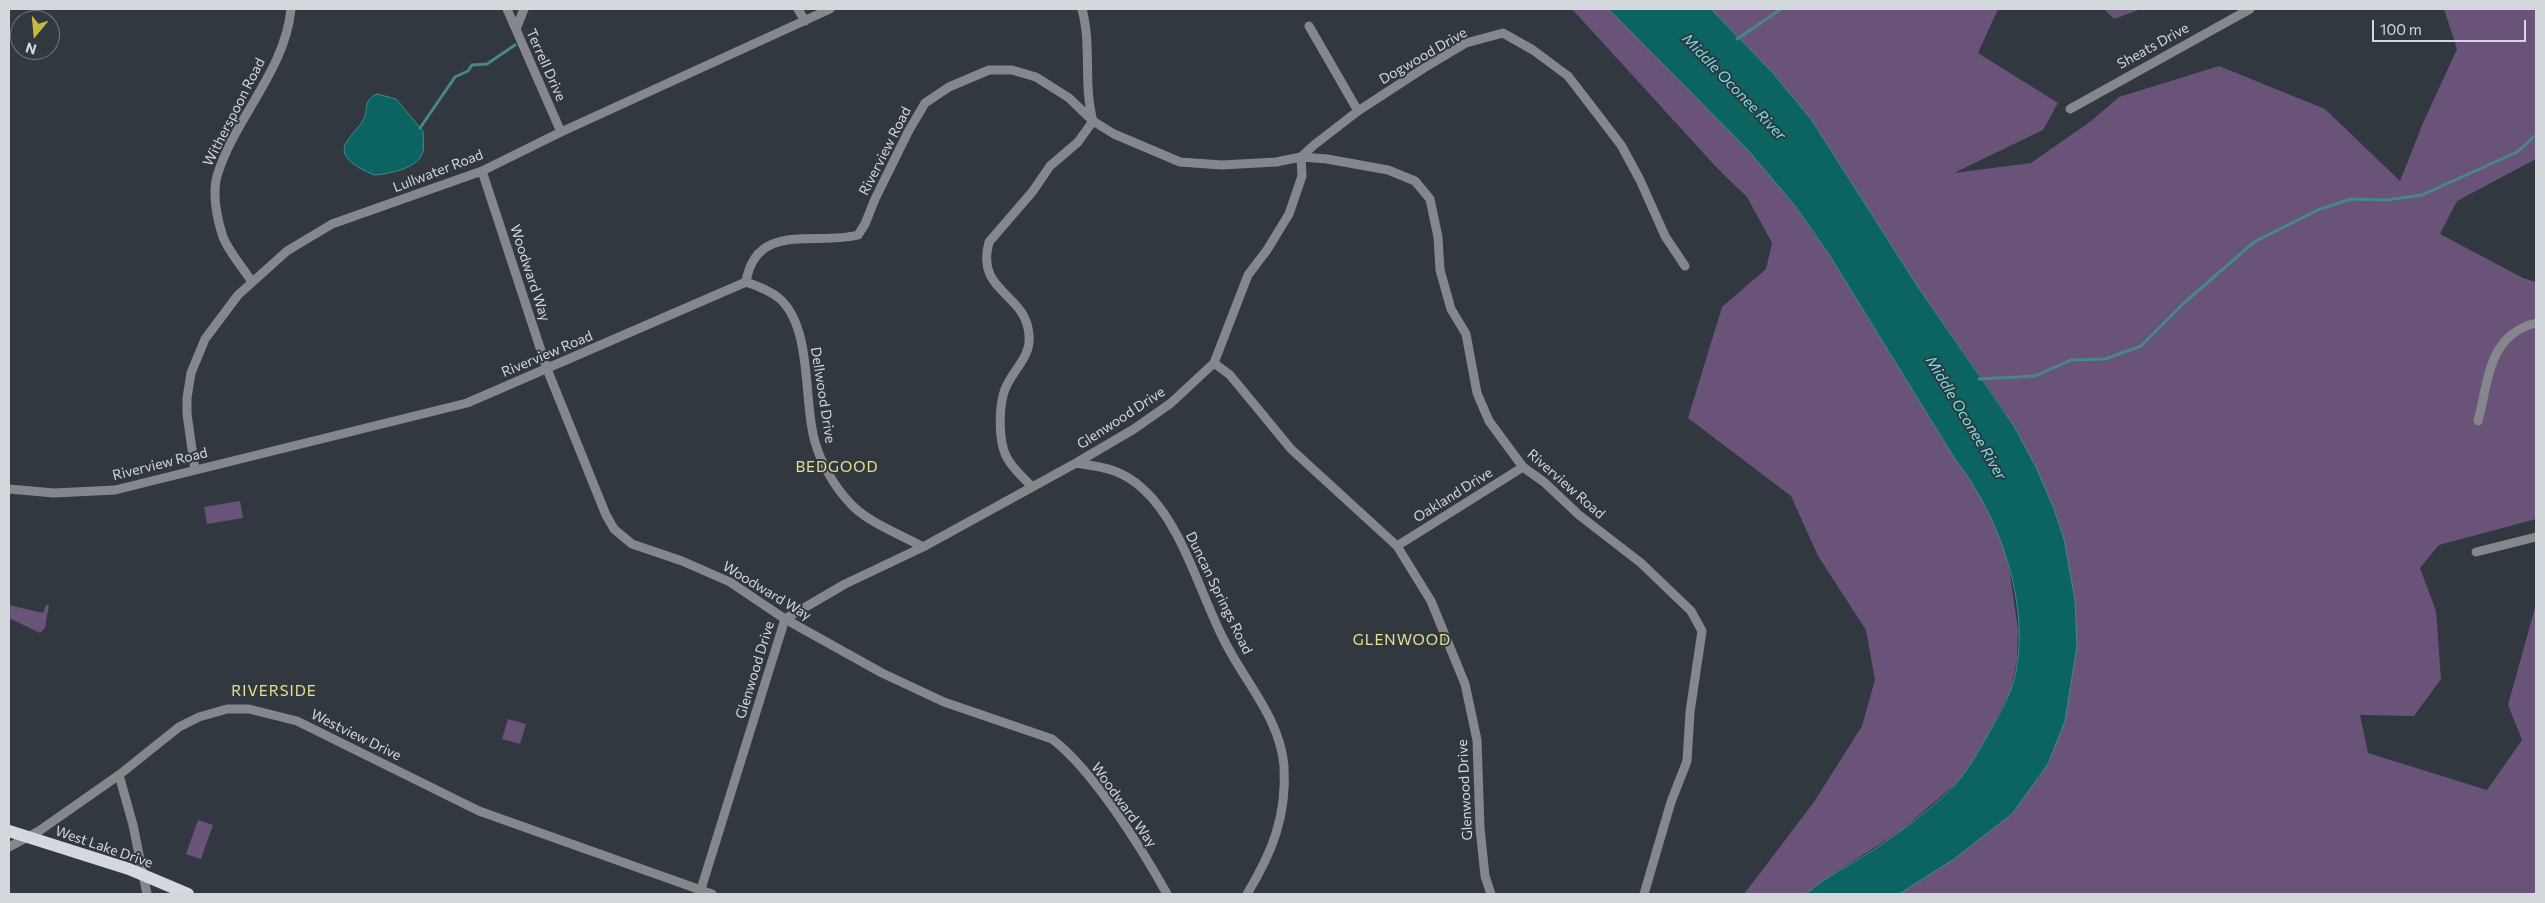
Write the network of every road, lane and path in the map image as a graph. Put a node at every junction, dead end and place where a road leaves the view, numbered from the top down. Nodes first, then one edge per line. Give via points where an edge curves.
1 (292, 9) edge
2 (508, 9) edge
3 (524, 9) edge
4 (798, 9) edge
5 (830, 9) edge
6 (1082, 9) edge
7 (2250, 9) edge
8 (805, 21) junction
9 (1308, 26) dead end
10 (516, 30) junction
11 (2070, 109) dead end
12 (1358, 111) junction
13 (1092, 121) junction
14 (561, 132) junction
15 (1302, 157) junction
16 (482, 170) junction
17 (1685, 266) dead end
18 (252, 282) junction
19 (746, 282) junction
20 (2536, 324) edge
21 (1214, 363) junction
22 (547, 369) junction
23 (2478, 421) dead end
24 (1076, 463) junction
25 (1523, 468) junction
26 (195, 470) junction
27 (1032, 487) junction
28 (9, 489) edge
29 (2536, 537) edge
30 (1397, 546) junction
31 (924, 547) junction
32 (2476, 552) dead end
33 (785, 619) junction
34 (119, 775) junction
35 (9, 831) edge
36 (26, 836) junction
37 (9, 847) edge
38 (143, 874) junction
39 (701, 889) junction
40 (147, 894) edge
41 (188, 894) edge
42 (712, 894) edge
43 (1167, 894) edge
44 (1247, 894) edge
45 (1490, 894) edge
46 (1644, 894) edge

1 - 18 street, Witherspoon Road via 290,26 280,52 228,148 216,178 216,208 224,238
2 - 10 street, Terrell Drive
3 - 10 street
4 - 8 street
5 - 8 street, Lullwater Road
6 - 13 street via 1086,24 1090,81 1088,104
7 - 11 street, Sheats Drive
8 - 14 street, Lullwater Road
9 - 12 street
10 - 14 street, Terrell Drive
12 - 15 street, Dogwood Drive
12 - 17 street, Dogwood Drive via 1466,43 1503,32 1568,76 1620,145 1666,236
13 - 15 street, Riverview Road via 1180,162 1222,165
13 - 19 street, Riverview Road via 1069,98 1036,76 1012,70 990,70 968,77 925,103 858,235 846,238 805,237 778,242 756,254 749,266
13 - 27 street via 1078,142 1050,166 989,242 986,251 986,268 992,280 1022,314 1029,334 1028,352 1007,384 1000,416 1008,460
14 - 16 street, Lullwater Road
15 - 21 street via 1302,176 1289,214 1248,275
15 - 25 street, Riverview Road via 1388,170 1414,181 1430,199 1438,237 1440,270 1451,309 1466,334 1477,393 1489,421
16 - 18 street, Lullwater Road via 332,224 287,251
16 - 22 street, Woodward Way
18 - 26 street, Lullwater Road via 238,295 206,339 191,373 187,414
19 - 22 street, Riverview Road
19 - 31 street, Dellwood Drive via 781,300 792,316 800,335 814,441 820,459 836,485 863,515
20 - 23 street via 2514,332 2498,347
21 - 24 street, Glenwood Drive via 1164,408
21 - 30 street, Glenwood Drive via 1230,374 1291,449
22 - 26 street, Riverview Road via 467,403
22 - 33 street, Woodward Way via 614,529 632,544 730,582
24 - 27 street, Glenwood Drive
24 - 44 street, Duncan Springs Road via 1100,465 1123,475 1142,488 1162,510 1224,641 1274,728 1284,763 1281,814 1274,844
25 - 30 street, Oakland Drive
25 - 46 street, Riverview Road via 1641,563 1691,611 1702,631 1690,712 1687,761 1670,802
26 - 28 street, Riverview Road via 156,482 97,492
27 - 31 street, Glenwood Drive
29 - 32 street
30 - 45 street, Glenwood Drive via 1431,601 1465,684 1477,740 1480,828
31 - 33 street, Glenwood Drive via 845,584
33 - 39 street, Glenwood Drive
33 - 43 street, Woodward Way via 882,673 944,702 1052,739 1064,748 1101,793
34 - 36 street, Westview Drive via 39,831
34 - 38 street
34 - 39 street, Westview Drive via 179,726 198,717 227,709 269,713 323,733 479,811
35 - 36 main road, West Lake Drive
36 - 37 street, Westview Drive
36 - 38 main road, West Lake Drive
38 - 40 street
38 - 41 main road, West Lake Drive
39 - 42 street, Westview Drive

